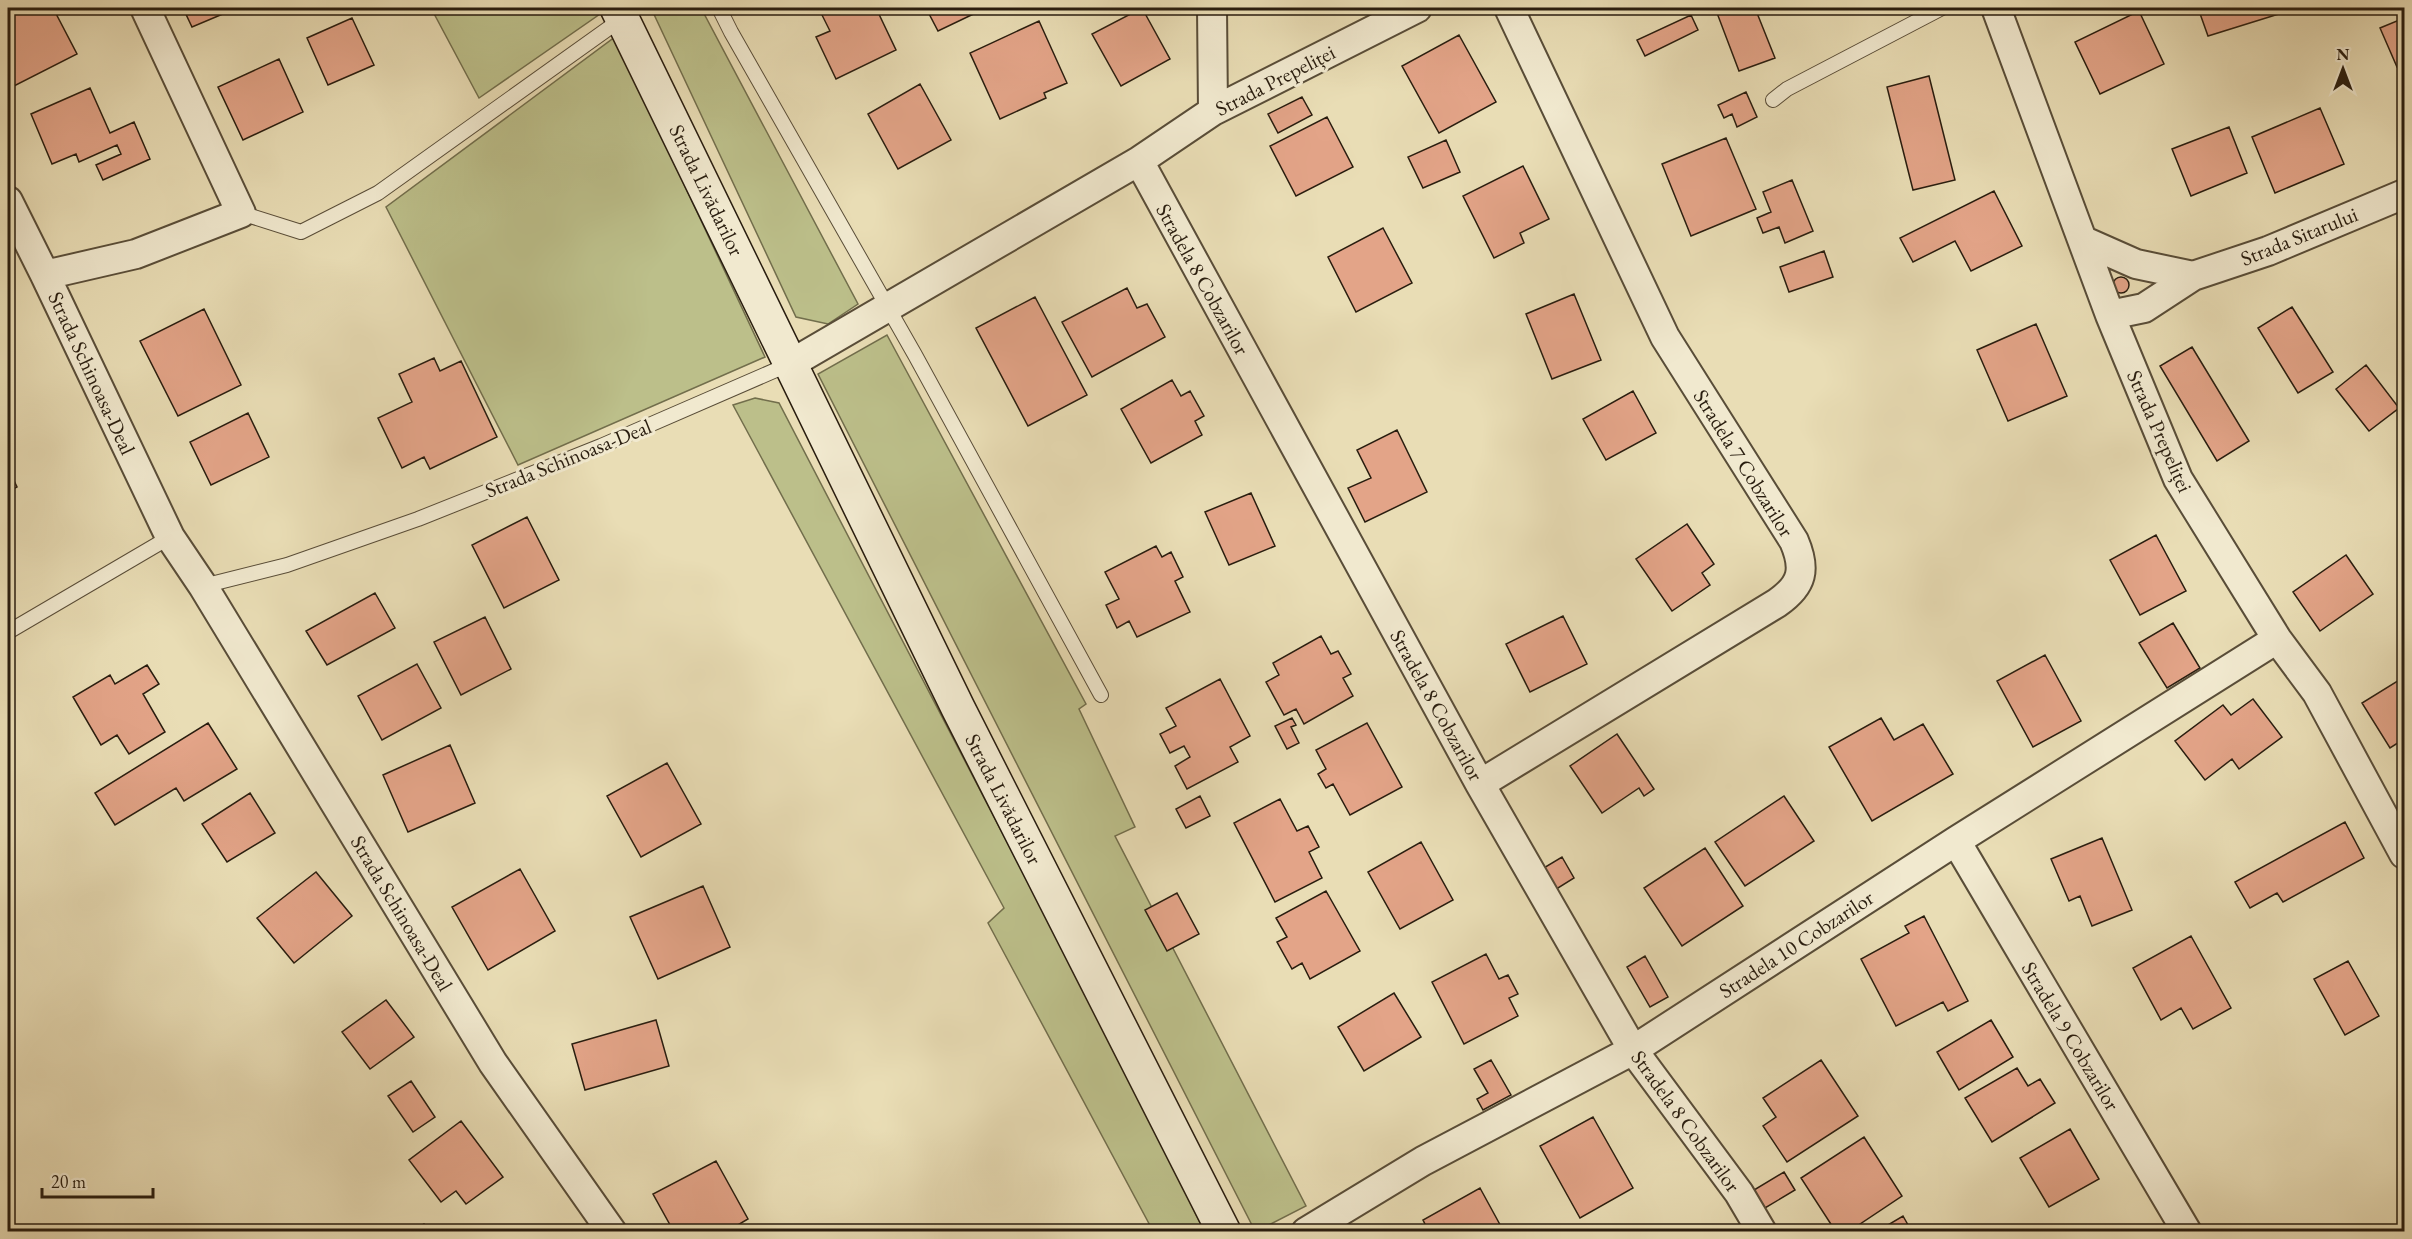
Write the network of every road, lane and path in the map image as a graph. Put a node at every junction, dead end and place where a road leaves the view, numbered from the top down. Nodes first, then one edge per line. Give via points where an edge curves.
1 (145, 8) edge
2 (719, 8) edge
3 (1212, 8) edge
4 (1417, 8) edge
5 (1509, 8) edge
6 (1942, 8) edge
7 (1996, 8) edge
8 (620, 13) edge
9 (1773, 100) dead end
10 (1213, 111) junction
11 (1139, 161) junction
12 (2404, 194) edge
13 (8, 201) edge
14 (241, 213) junction
15 (2084, 241) junction
16 (45, 274) junction
17 (2193, 276) junction
18 (886, 308) junction
19 (2110, 315) junction
20 (792, 363) junction
21 (170, 537) junction
22 (203, 586) junction
23 (8, 632) edge
24 (2277, 639) junction
25 (1101, 695) dead end
26 (1479, 783) junction
27 (1956, 841) junction
28 (2404, 854) edge
29 (1633, 1050) junction
30 (612, 1232) edge
31 (1224, 1232) edge
32 (1306, 1232) edge
33 (1762, 1232) edge
34 (2187, 1232) edge

1 - 14 street
2 - 18 lane
3 - 10 street
4 - 10 street, Strada Prepeliței
5 - 26 street, Stradela 7 Cobzarilor via 1665,337 1794,541 1801,556 1801,573 1790,594 1777,603
6 - 9 lane via 1786,89
7 - 15 street, Strada Prepeliței
8 - 14 lane, Strada Livădarilor via 378,193 301,232
8 - 20 street, Strada Livădarilor
10 - 11 street, Strada Prepeliței
11 - 18 street
11 - 26 street, Stradela 8 Cobzarilor
12 - 17 street, Strada Sitarului
13 - 16 street, Strada Schinoasa-Deal
14 - 16 street, Strada Schinoasa-Deal via 136,254
15 - 17 street via 2136,264
15 - 19 street, Strada Prepeliței
16 - 21 street, Strada Schinoasa-Deal
17 - 19 street, Strada Sitarului via 2144,308
18 - 20 street
18 - 25 lane
19 - 24 street, Strada Prepeliței via 2178,479
20 - 22 lane, Strada Schinoasa-Deal via 601,447 418,519 287,565
20 - 31 street, Strada Livădarilor via 958,708
21 - 22 street, Strada Schinoasa-Deal
21 - 23 lane
22 - 30 street, Strada Schinoasa-Deal via 493,1063
24 - 27 street, Stradela 10 Cobzarilor
24 - 28 street, Strada Prepeliței via 2317,693
26 - 29 street, Stradela 8 Cobzarilor
27 - 29 street, Stradela 10 Cobzarilor
27 - 34 street, Stradela 9 Cobzarilor
29 - 32 street, Stradela 10 Cobzarilor via 1424,1161
29 - 33 street, Stradela 8 Cobzarilor via 1739,1193

